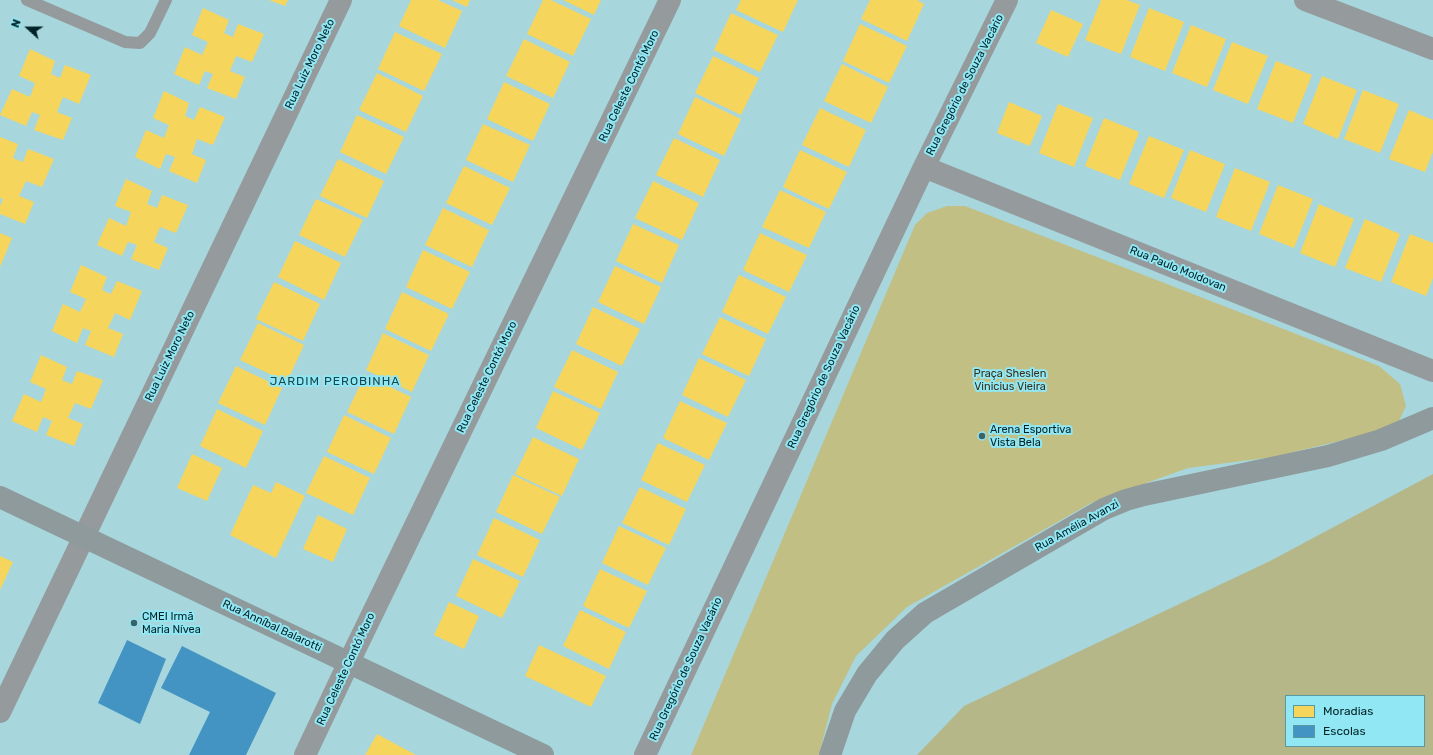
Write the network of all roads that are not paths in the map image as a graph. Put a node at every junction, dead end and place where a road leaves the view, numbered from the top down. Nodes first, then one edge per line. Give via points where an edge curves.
1 (28, 0) edge
2 (166, 0) edge
3 (341, 0) edge
4 (670, 0) edge
5 (1007, 0) edge
6 (1305, 0) edge
7 (1433, 49) edge
8 (924, 167) junction
9 (1433, 371) edge
10 (1433, 418) edge
11 (0, 497) edge
12 (84, 537) junction
13 (349, 662) junction
14 (0, 712) edge
15 (305, 755) edge
16 (543, 755) edge
17 (645, 755) edge
18 (830, 755) edge

1 - 2 lane via 125,42 140,42 150,33
3 - 12 street, Rua Luiz Moro Neto
4 - 13 street, Rua Celeste Contó Moro
5 - 8 street, Rua Gregório de Souza Vacário
6 - 7 street
8 - 9 street, Rua Paulo Moldovan
8 - 17 street, Rua Gregório de Souza Vacário
10 - 18 street, Rua Amélia Avanzi via 1380,440 1328,456 1144,495 1104,509 924,614 895,640 867,674 845,711
11 - 12 street, Rua Anníbal Balarotti
12 - 13 street, Rua Anníbal Balarotti
12 - 14 street, Rua Luiz Moro Neto
13 - 15 street, Rua Celeste Contó Moro
13 - 16 street, Rua Anníbal Balarotti

